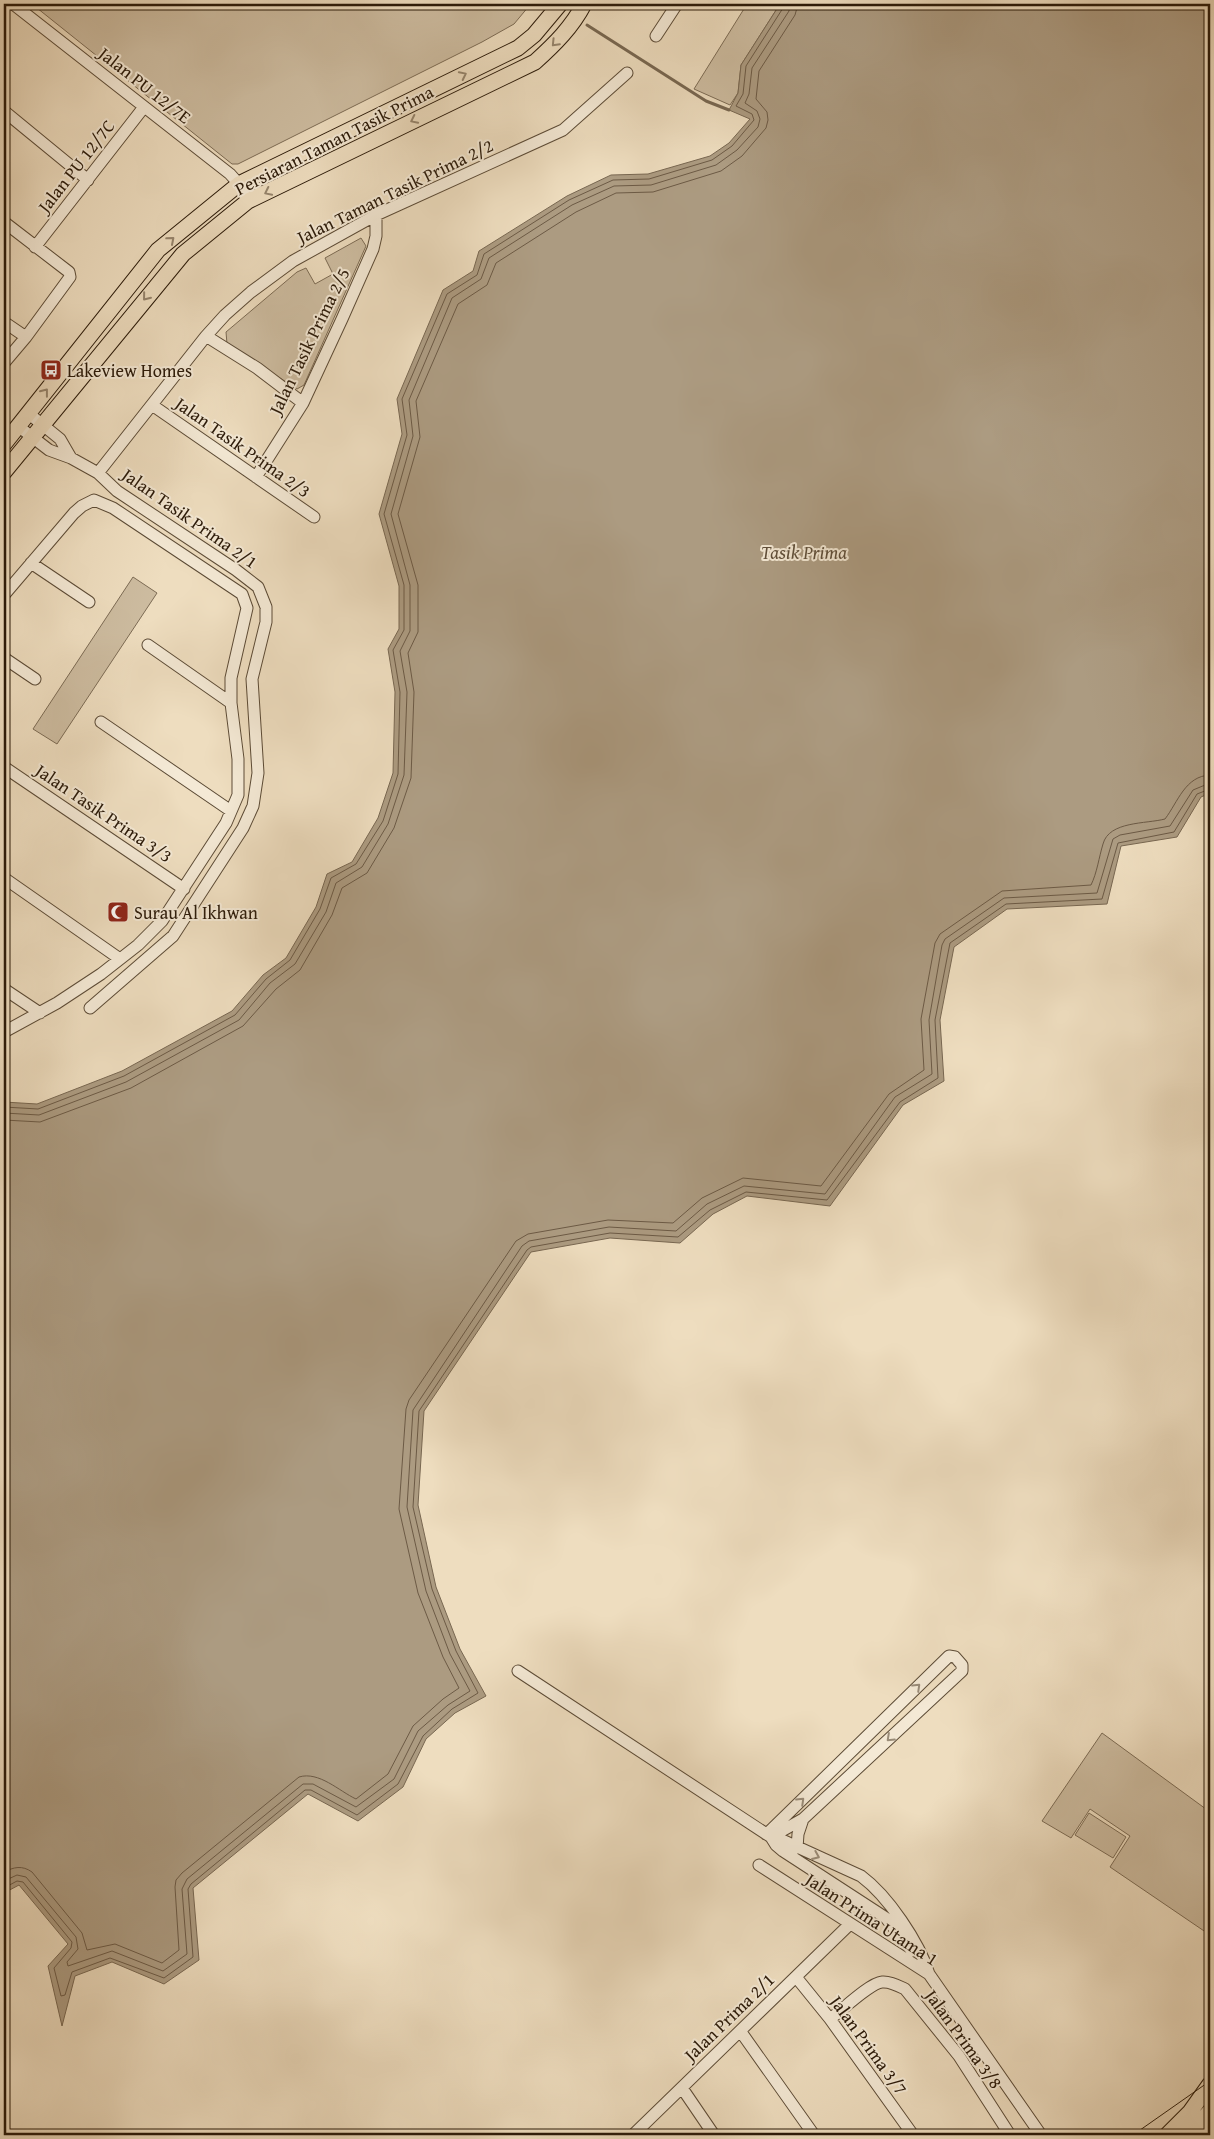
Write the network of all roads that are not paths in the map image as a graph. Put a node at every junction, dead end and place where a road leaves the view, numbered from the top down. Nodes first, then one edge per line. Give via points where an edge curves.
1 (13, 4) edge
2 (560, 4) edge
3 (584, 4) edge
4 (677, 4) edge
5 (656, 36) dead end
6 (627, 73) dead end
7 (144, 107) junction
8 (4, 111) edge
9 (88, 180) junction
10 (239, 184) junction
11 (248, 201) junction
12 (376, 215) junction
13 (4, 222) edge
14 (35, 247) junction
15 (4, 322) edge
16 (206, 336) junction
17 (26, 337) junction
18 (4, 363) edge
19 (303, 403) junction
20 (152, 405) junction
21 (28, 413) junction
22 (42, 424) junction
23 (18, 426) junction
24 (32, 437) junction
25 (4, 444) edge
26 (71, 458) junction
27 (4, 472) edge
28 (98, 473) junction
29 (256, 476) junction
30 (314, 517) dead end
31 (31, 563) junction
32 (4, 595) edge
33 (89, 602) dead end
34 (148, 645) dead end
35 (4, 658) edge
36 (35, 679) dead end
37 (231, 702) junction
38 (101, 722) dead end
39 (4, 766) edge
40 (231, 811) junction
41 (4, 878) edge
42 (184, 890) junction
43 (120, 959) junction
44 (4, 989) edge
45 (90, 1008) dead end
46 (40, 1014) junction
47 (4, 1032) edge
48 (518, 1672) dead end
49 (803, 1819) junction
50 (768, 1835) junction
51 (797, 1848) junction
52 (759, 1865) dead end
53 (850, 1924) junction
54 (912, 1963) junction
55 (929, 1974) junction
56 (796, 1977) junction
57 (830, 2019) junction
58 (741, 2032) junction
59 (1210, 2084) edge
60 (682, 2088) junction
61 (1200, 2115) edge
62 (633, 2135) edge
63 (714, 2135) edge
64 (814, 2135) edge
65 (913, 2135) edge
66 (1010, 2135) edge
67 (1041, 2135) edge
68 (1167, 2135) edge
69 (1188, 2135) edge
70 (1210, 2135) edge

1 - 7 street, Jalan PU 12/7E
10 -> 2 main road, Persiaran Taman Tasik Prima via 518,48 534,35
3 -> 11 main road, Persiaran Taman Tasik Prima via 577,17 536,62
4 - 5 street
6 - 12 street, Jalan Taman Tasik Prima 2/2 via 563,130
7 - 9 street, Jalan PU 12/7C
7 - 10 street, Jalan PU 12/7E
8 - 9 street
9 - 14 street, Jalan PU 12/7C
10 - 11 street, Jalan PU 12/7E
21 -> 10 main road, Persiaran Taman Tasik Prima via 158,250
11 -> 22 main road, Persiaran Taman Tasik Prima via 182,254
12 - 16 street, Jalan Taman Tasik Prima 2/2 via 293,261 251,292
12 - 19 street, Jalan Tasik Prima 2/5 via 372,249
13 - 14 street
14 - 17 street via 69,272 70,277
15 - 17 street
16 - 19 street via 257,368
16 - 20 street, Jalan Taman Tasik Prima 2/2
17 - 18 street
19 - 29 street, Jalan Tasik Prima 2/5
20 - 28 street, Jalan Taman Tasik Prima 2/2
20 - 29 street, Jalan Tasik Prima 2/3
21 - 22 street, Jalan Tasik Prima 2/1
21 - 23 main road, Persiaran Taman Tasik Prima
22 - 24 main road, Persiaran Taman Tasik Prima
22 - 26 street, Jalan Tasik Prima 2/1 via 60,439
23 - 24 street, Jalan Tasik Prima 2/1
23 - 25 main road, Persiaran Taman Tasik Prima
24 - 26 street, Jalan Tasik Prima 2/1 via 48,450
24 - 27 main road, Persiaran Taman Tasik Prima
26 - 28 street, Jalan Tasik Prima 2/1
28 - 45 street, Jalan Tasik Prima 2/1 via 118,491 228,564 258,588 266,607 266,622 252,679 258,773 253,806 243,828 174,936
29 - 30 street, Jalan Tasik Prima 2/3
31 - 32 street
31 - 33 street
31 - 37 street via 74,513 94,500 113,508 242,594 247,608 232,678
34 - 37 street
35 - 36 street
37 - 40 street via 238,795
38 - 40 street
39 - 42 street, Jalan Tasik Prima 3/3
40 - 42 street
41 - 43 street
42 - 43 street via 162,922
43 - 46 street
44 - 46 street
46 - 47 street
48 - 50 street
49 - 50 street
50 -> 49 street via 949,1656 954,1657 962,1665 962,1671
49 - 51 street
50 - 51 street
50 - 54 street via 783,1851 886,1918 913,1951
51 -> 55 street via 844,1867 872,1885 908,1931 923,1955
52 - 53 street, Jalan Prima Utama 1
53 - 54 street, Jalan Prima Utama 1
53 - 56 street, Jalan Prima 2/1
54 - 55 street, Jalan Prima Utama 1
55 - 67 street, Jalan Prima Utama 1
56 - 57 street, Jalan Prima 3/7
56 - 58 street, Jalan Prima 2/1
57 - 65 street, Jalan Prima 3/7
57 - 66 street, Jalan Prima 3/8 via 864,1991 882,1982 905,1989 959,2056
58 - 60 street, Jalan Prima 2/1
58 - 64 street
59 - 61 main road
60 - 62 street, Jalan Prima 2/1
60 - 63 street
61 - 68 main road
61 - 69 main road
61 - 70 street

